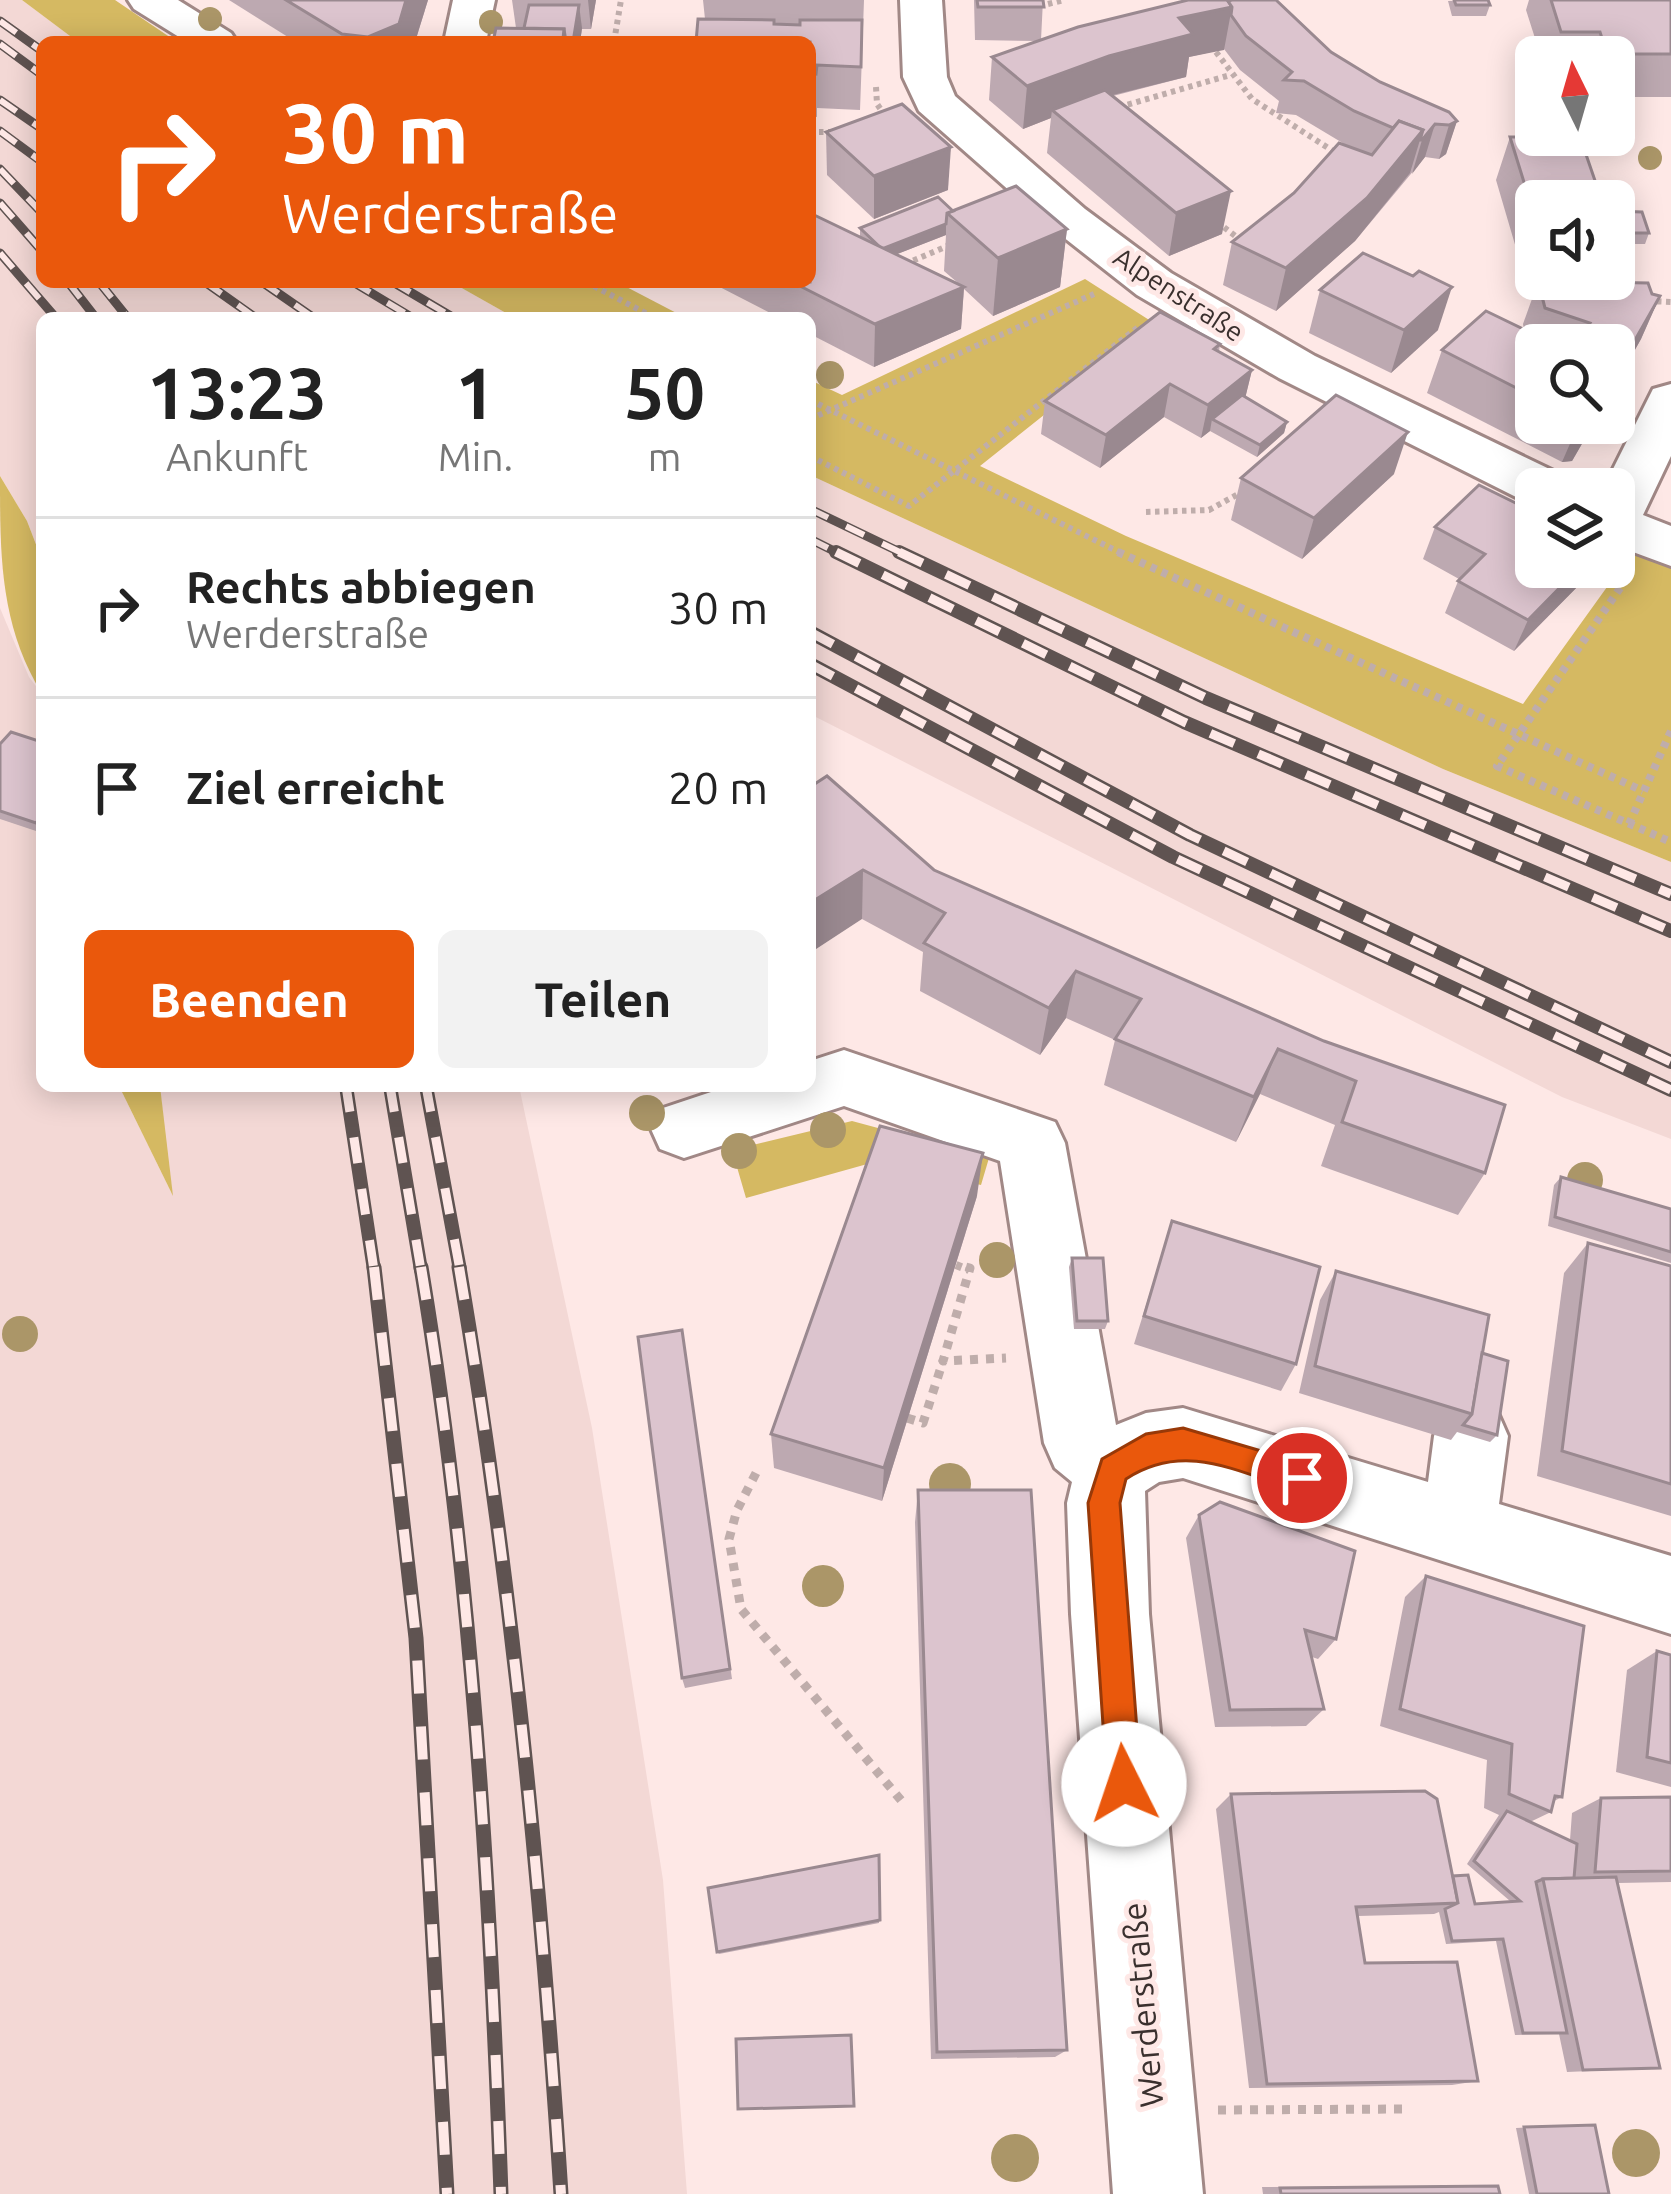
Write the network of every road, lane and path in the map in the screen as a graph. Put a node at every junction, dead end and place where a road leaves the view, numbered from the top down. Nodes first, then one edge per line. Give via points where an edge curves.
1 (149, 0) edge
2 (474, 0) edge
3 (621, 0) edge
4 (921, 0) edge
5 (1064, 0) edge
6 (1048, 4) edge
7 (207, 36) edge
8 (466, 36) edge
9 (615, 36) edge
10 (1216, 52) edge
11 (1227, 76) junction
12 (1100, 112) edge
13 (816, 132) edge
14 (853, 132) edge
15 (1339, 154) edge
16 (1212, 218) edge
17 (968, 238) edge
18 (1235, 255) edge
19 (887, 272) edge
20 (598, 288) edge
21 (1634, 300) edge
22 (1671, 302) edge
23 (1109, 306) dead end
24 (644, 312) edge
25 (1125, 315) dead end
26 (1671, 401) edge
27 (816, 403) edge
28 (830, 410) junction
29 (816, 416) edge
30 (816, 459) edge
31 (951, 472) junction
32 (1515, 474) edge
33 (1635, 478) edge
34 (1249, 486) edge
35 (1146, 512) dead end
36 (1635, 543) edge
37 (1659, 565) edge
38 (1671, 730) edge
39 (1519, 731) junction
40 (1643, 791) junction
41 (1629, 824) junction
42 (1671, 842) edge
43 (816, 1087) edge
44 (800, 1092) edge
45 (684, 1129) dead end
46 (956, 1264) edge
47 (1079, 1342) junction
48 (944, 1361) junction
49 (907, 1418) edge
50 (1471, 1436) edge
51 (1113, 1469) junction
52 (756, 1473) dead end
53 (1459, 1526) junction
54 (1671, 1595) edge
55 (905, 1805) dead end
56 (1408, 2108) edge
57 (1150, 2110) junction
58 (1158, 2194) edge

1 - 7 street
2 - 8 street
3 - 9 path
4 - 32 street, Alpenstraße via 934,102 1094,239 1161,289 1269,350
5 - 6 path
10 - 11 path
11 - 12 path
11 - 15 path via 1274,117
13 - 14 path
16 - 18 path via 1249,247
17 - 19 path
20 - 24 path
21 - 22 path
23 - 28 path via 1093,293
25 - 31 path via 1141,325
26 - 33 street
27 - 28 path
28 - 29 path
28 - 31 path
30 - 31 path via 909,506
31 - 39 path
34 - 35 path via 1209,510
36 - 37 street
37 - 39 path via 1629,575
38 - 40 path
39 - 40 path
39 - 41 path via 1497,766
40 - 41 path
41 - 42 path
43 - 47 street via 844,1078 1031,1142
44 - 45 street
46 - 48 path via 970,1268
47 - 48 path
47 - 51 street via 1081,1443
48 - 49 path via 923,1423
50 - 53 street
51 - 53 street via 1146,1448 1183,1442
51 - 57 street, Werderstraße via 1106,1547
52 - 55 path via 726,1532 741,1610
53 - 54 street
56 - 57 path
57 - 58 street, Werderstraße

